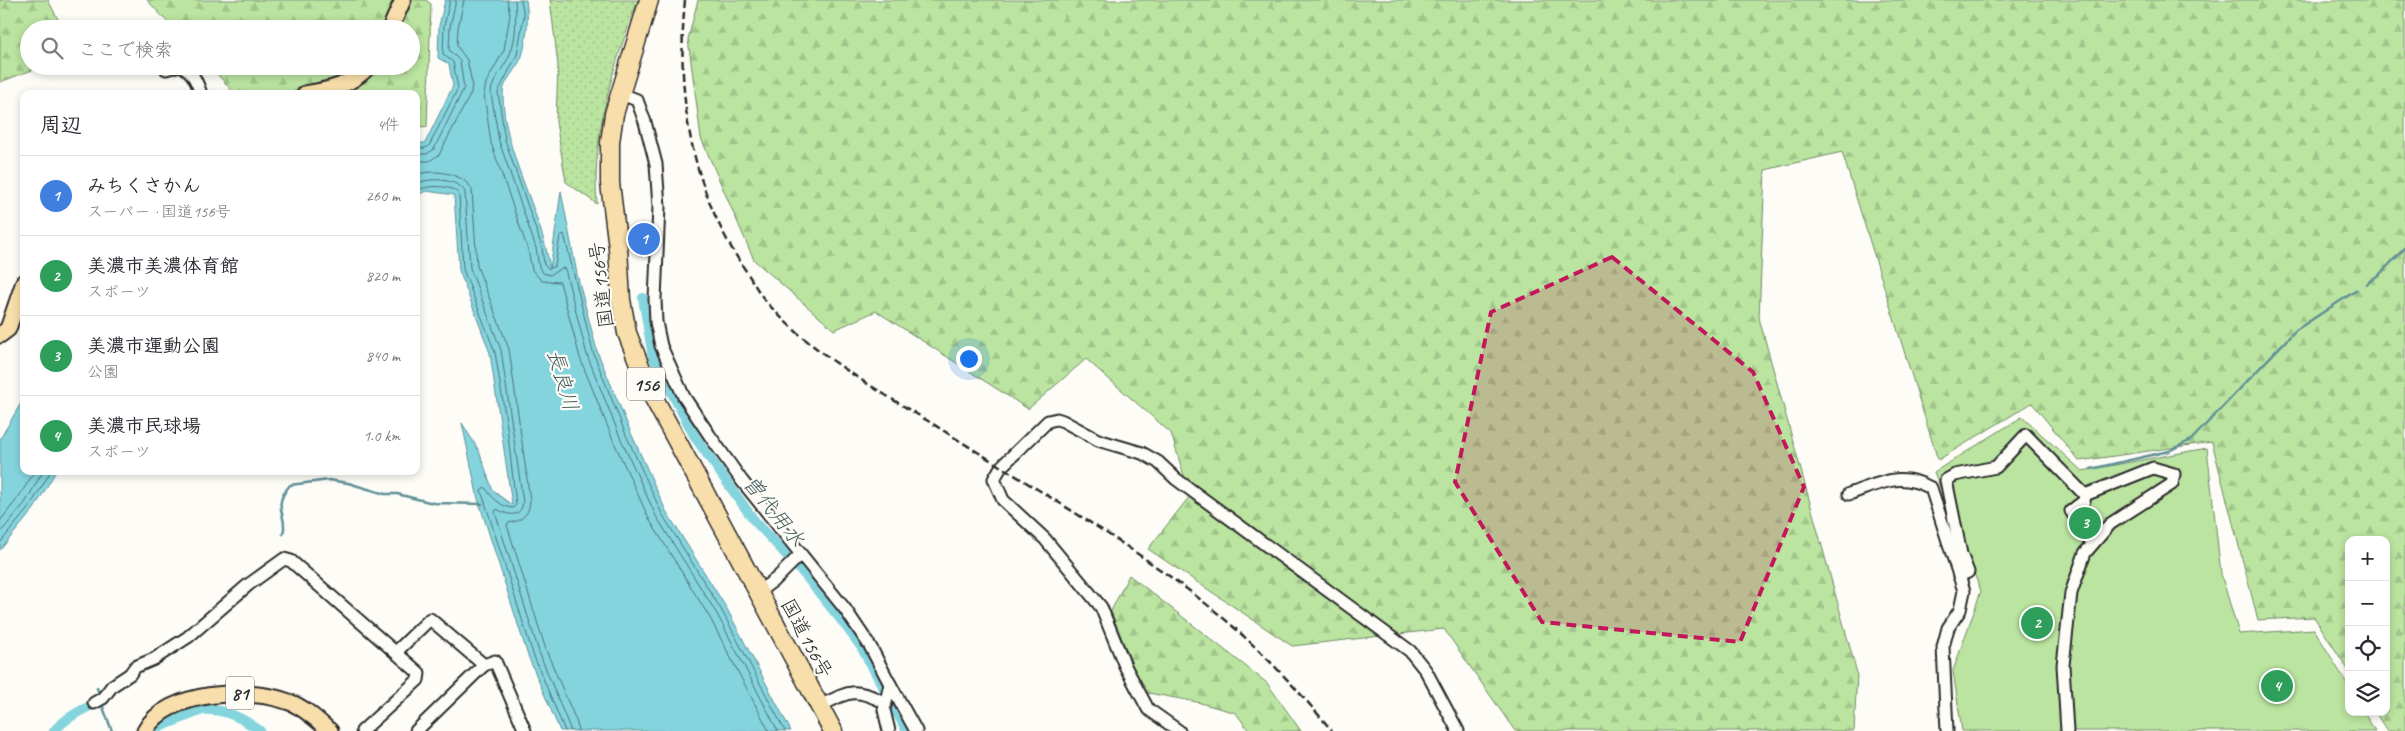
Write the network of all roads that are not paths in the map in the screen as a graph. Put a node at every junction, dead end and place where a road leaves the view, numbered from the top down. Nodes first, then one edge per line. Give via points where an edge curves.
1 (403, 0) edge
2 (649, 0) edge
3 (394, 20) edge
4 (192, 75) edge
5 (359, 75) edge
6 (200, 90) edge
7 (334, 90) edge
8 (619, 93) junction
9 (20, 294) edge
10 (0, 335) edge
11 (1849, 494) dead end
12 (2085, 495) junction
13 (2092, 543) junction
14 (795, 560) junction
15 (1960, 576) junction
16 (758, 592) junction
17 (396, 652) junction
18 (484, 665) junction
19 (888, 694) junction
20 (94, 703) dead end
21 (820, 706) junction
22 (146, 728) edge
23 (330, 731) edge
24 (362, 731) edge
25 (416, 731) edge
26 (525, 731) edge
27 (833, 731) edge
28 (889, 731) edge
29 (916, 731) edge
30 (1179, 731) edge
31 (1458, 731) edge
32 (1947, 731) edge
33 (2067, 731) edge

1 - 3 main road
2 - 8 highway, 国道156号 / 156
4 - 6 street
5 - 7 main road
8 - 14 street via 637,100 656,164 659,207 655,299 661,346 684,397
8 - 16 highway, 国道156号 / 156 via 610,142 610,183 621,300 628,333 649,389
9 - 10 main road via 8,329
11 - 15 street via 1908,478 1931,488
12 - 13 street via 2084,501 2071,511
12 - 13 street via 2153,468 2174,474 2172,484 2110,524
12 - 15 street via 2026,435 1996,467 1955,475 1946,480 1961,554 1968,572
13 - 33 street via 2085,553 2071,593 2063,665
14 - 16 street
14 - 19 street via 845,609 870,646
15 - 32 street via 1964,600 1948,628 1943,646
16 - 21 highway, 国道156号 / 156
17 - 18 street via 430,619
17 - 20 street via 291,561 284,559 188,637 136,667
17 - 24 street via 419,673 418,680
18 - 25 street
18 - 26 street via 495,662
19 - 21 street via 873,697 850,691
19 - 28 street via 884,710
19 - 29 street
21 - 27 highway, 国道156号 / 156
22 - 23 main road, 81 via 160,713 181,702 242,693 273,696 292,702
30 - 31 street via 1148,709 1125,666 1101,607 1045,539 1003,500 994,479 1001,467 1048,421 1058,419 1098,440 1142,453 1158,462 1176,479 1410,651 1426,671

